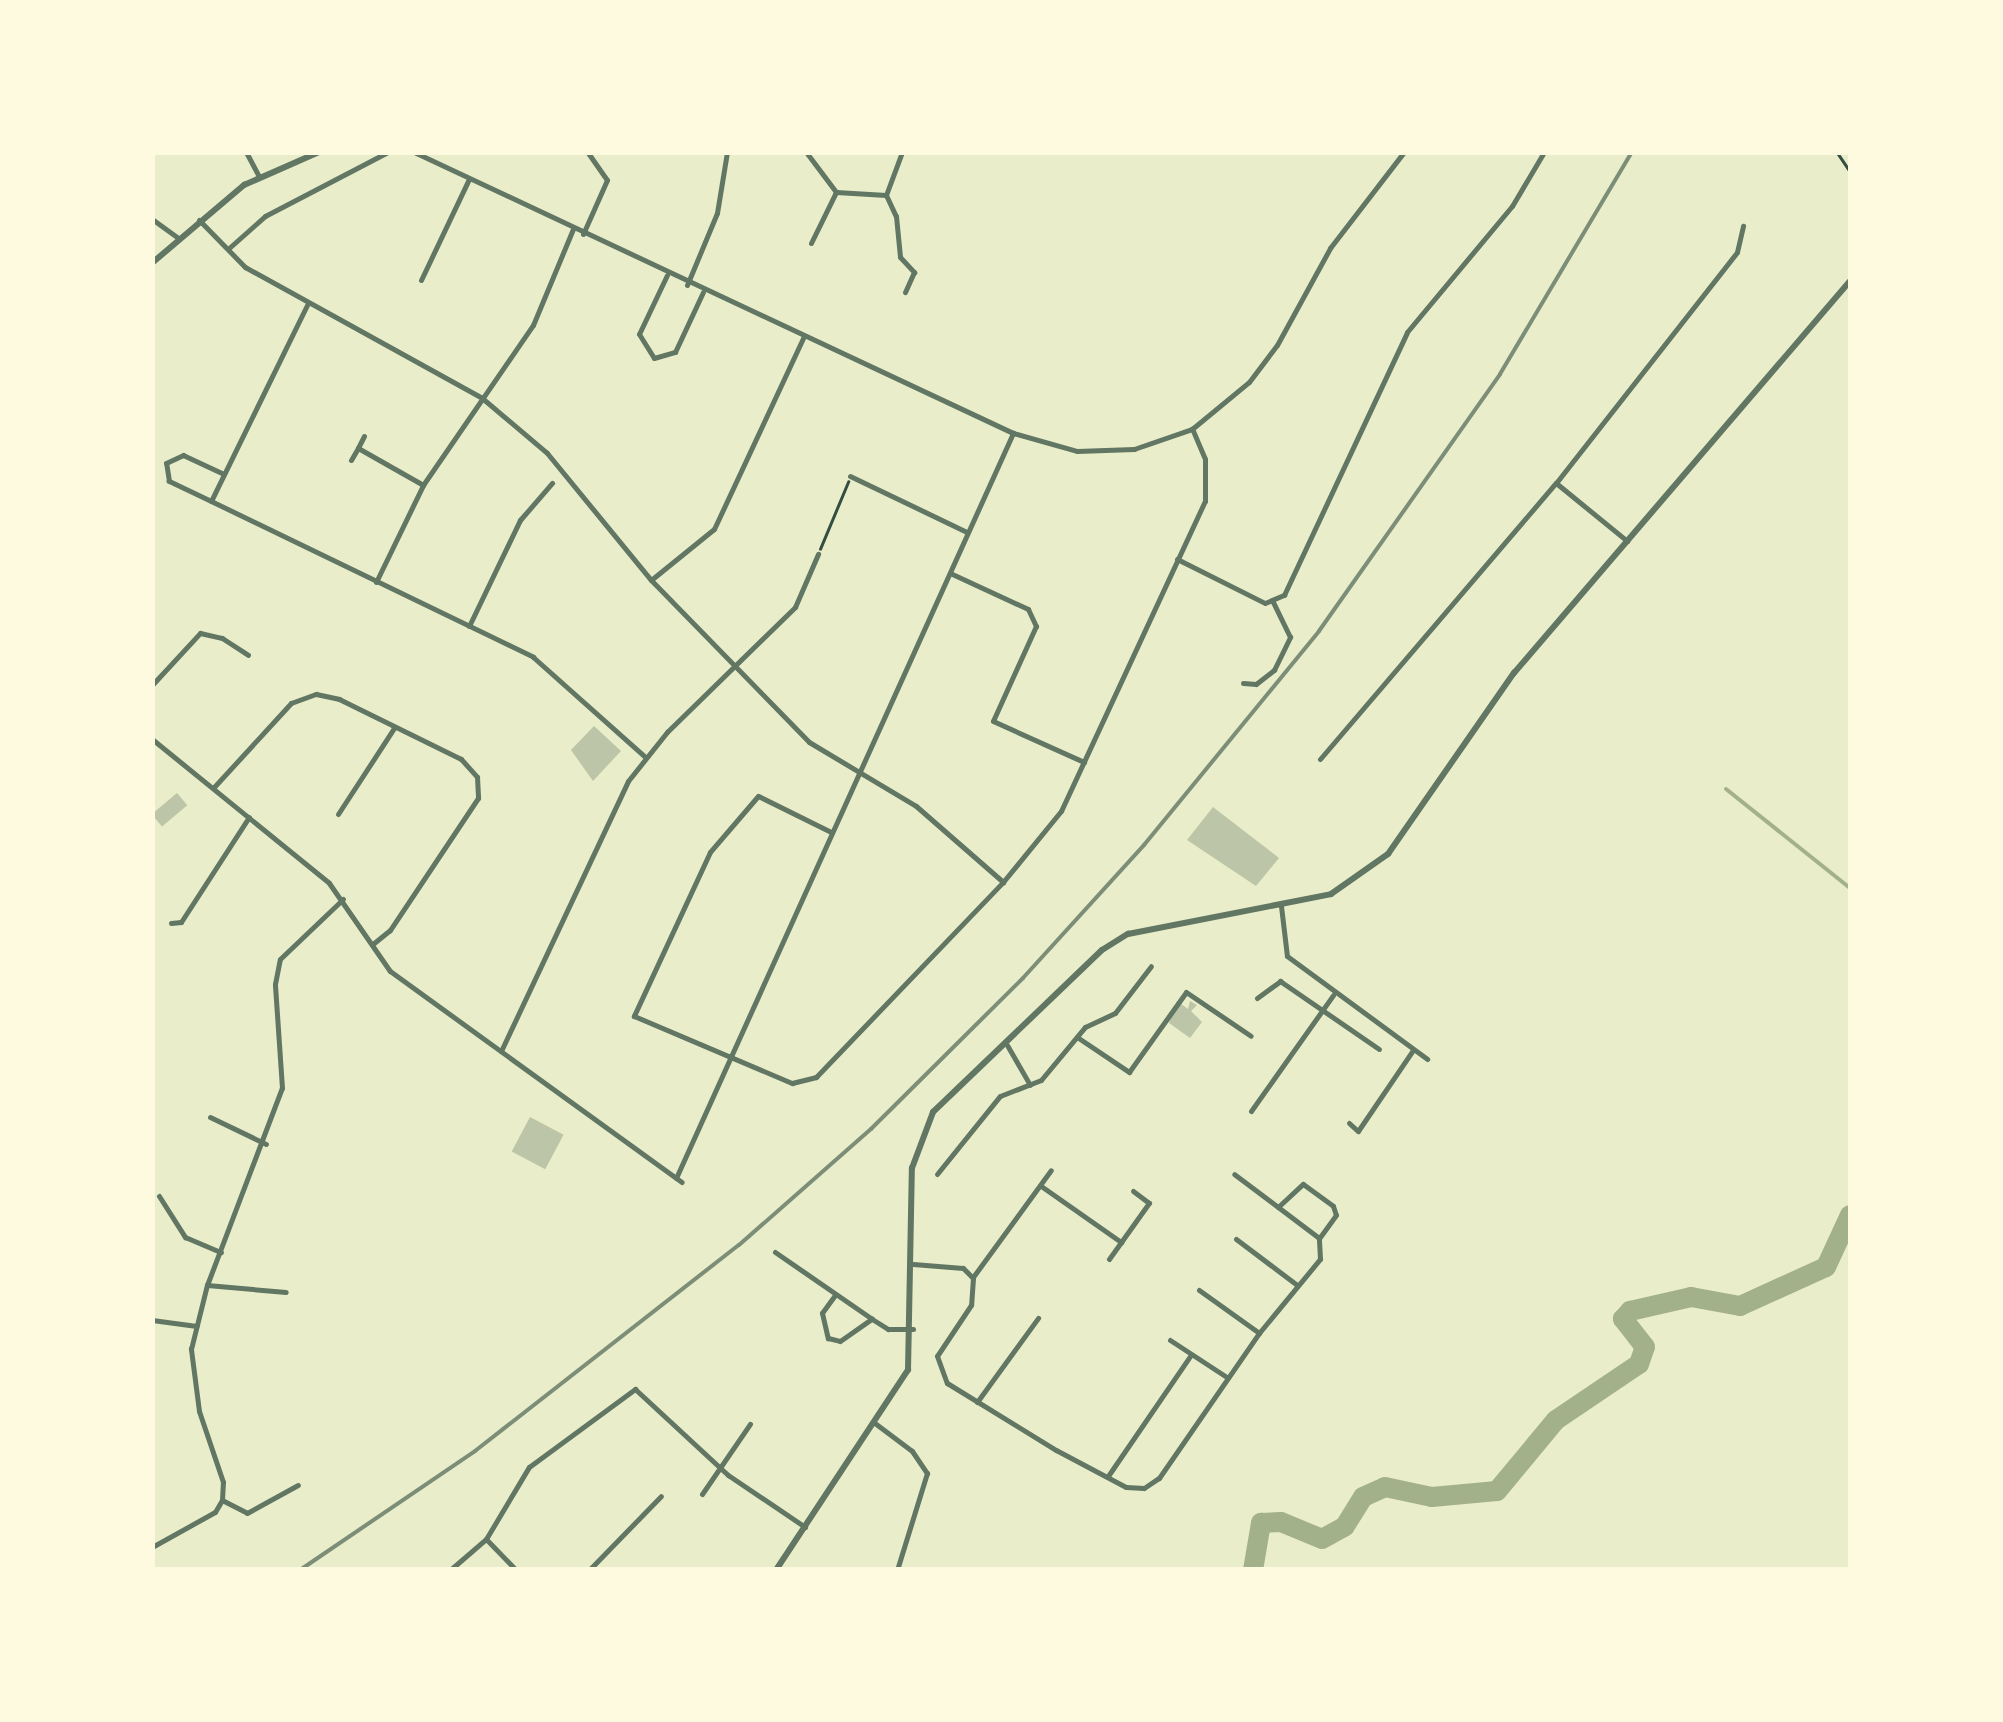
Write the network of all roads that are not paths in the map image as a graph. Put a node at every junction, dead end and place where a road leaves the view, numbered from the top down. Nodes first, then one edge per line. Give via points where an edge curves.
1 (246, 152) edge
2 (319, 152) edge
3 (388, 152) edge
4 (414, 152) edge
5 (727, 152) edge
6 (806, 152) edge
7 (902, 152) edge
8 (1404, 152) edge
9 (1544, 152) edge
10 (589, 154) edge
11 (259, 176) junction
12 (468, 181) junction
13 (836, 192) junction
14 (886, 195) junction
15 (152, 219) edge
16 (199, 220) junction
17 (1743, 226) dead end
18 (573, 229) junction
19 (583, 234) junction
20 (178, 238) junction
21 (811, 244) dead end
22 (228, 249) junction
23 (152, 263) edge
24 (667, 275) junction
25 (421, 280) dead end
26 (1850, 281) edge
27 (687, 285) junction
28 (702, 292) junction
29 (905, 292) dead end
30 (308, 303) junction
31 (802, 338) junction
32 (482, 398) junction
33 (1192, 429) junction
34 (1013, 433) junction
35 (364, 436) dead end
36 (358, 448) junction
37 (351, 460) dead end
38 (224, 474) junction
39 (850, 476) road end
40 (552, 483) dead end
41 (1556, 483) junction
42 (423, 486) junction
43 (211, 501) junction
44 (967, 532) junction
45 (1626, 541) junction
46 (818, 554) road end
47 (1177, 559) junction
48 (950, 574) junction
49 (650, 580) junction
50 (376, 582) junction
51 (1272, 600) junction
52 (469, 626) junction
53 (248, 655) dead end
54 (731, 666) junction
55 (1243, 683) dead end
56 (152, 685) edge
57 (394, 728) junction
58 (152, 740) edge
59 (644, 756) junction
60 (1320, 759) dead end
61 (1084, 762) junction
62 (858, 772) junction
63 (214, 788) junction
64 (338, 814) dead end
65 (249, 817) junction
66 (831, 832) junction
67 (1002, 882) junction
68 (343, 899) junction
69 (1281, 906) junction
70 (171, 923) dead end
71 (374, 942) junction
72 (1151, 966) dead end
73 (1333, 994) junction
74 (1256, 998) dead end
75 (1321, 1011) junction
76 (1250, 1036) dead end
77 (1077, 1037) junction
78 (1007, 1046) junction
79 (1378, 1049) dead end
80 (1414, 1050) junction
81 (501, 1051) junction
82 (731, 1057) junction
83 (1427, 1060) dead end
84 (1030, 1085) junction
85 (1251, 1111) dead end
86 (210, 1117) dead end
87 (1348, 1123) dead end
88 (1358, 1131) junction
89 (1365, 1137) dead end
90 (266, 1144) junction
91 (1052, 1170) dead end
92 (937, 1174) dead end
93 (1234, 1174) dead end
94 (1040, 1186) junction
95 (1133, 1191) dead end
96 (159, 1196) dead end
97 (1278, 1208) junction
98 (1319, 1238) junction
99 (1236, 1240) dead end
100 (1121, 1242) junction
101 (221, 1252) junction
102 (775, 1252) dead end
103 (1109, 1259) dead end
104 (913, 1264) junction
105 (973, 1278) junction
106 (207, 1285) junction
107 (1299, 1286) junction
108 (1199, 1290) dead end
109 (286, 1292) dead end
110 (836, 1294) junction
111 (1038, 1318) dead end
112 (872, 1319) junction
113 (152, 1320) edge
114 (197, 1326) junction
115 (912, 1329) junction
116 (1259, 1333) junction
117 (1170, 1340) dead end
118 (1191, 1355) junction
119 (1228, 1378) junction
120 (977, 1402) junction
121 (750, 1424) dead end
122 (876, 1424) junction
123 (721, 1466) junction
124 (1107, 1476) junction
125 (298, 1484) dead end
126 (702, 1494) dead end
127 (661, 1496) dead end
128 (222, 1500) junction
129 (806, 1528) junction
130 (486, 1539) junction
131 (152, 1547) edge
132 (450, 1570) edge
133 (516, 1570) edge
134 (590, 1570) edge
135 (776, 1570) edge
136 (896, 1570) edge

1 - 11 street
2 - 11 street
3 - 22 street via 266,216
4 - 12 street
5 - 27 street via 717,213
6 - 13 street
7 - 14 street
8 - 33 street via 1330,248 1278,346 1248,382
9 - 51 street via 1512,206 1408,332 1284,595
10 - 19 street via 607,180
11 - 16 street
12 - 18 street
12 - 25 street
13 - 14 street
13 - 21 street
14 - 29 street via 896,216 900,257 914,272
15 - 20 street
16 - 20 street
16 - 22 street
17 - 41 street via 1737,252
18 - 19 street
18 - 32 street via 533,325
19 - 24 street
20 - 23 street
22 - 30 street via 245,267
24 - 27 street
24 - 28 street via 639,334 654,358 675,352
26 - 45 street
27 - 28 street
28 - 31 street
30 - 32 street
30 - 38 street
31 - 34 street
31 - 49 street via 714,529
32 - 42 street
32 - 49 street via 547,453
33 - 34 street via 1134,450 1077,451
33 - 47 street via 1204,459 1206,502
34 - 44 street
35 - 36 street
36 - 37 street
36 - 42 street
38 - 43 street
38 - 43 street via 183,455 166,463 169,481
39 - 44 street
40 - 52 street via 520,520
41 - 45 street
41 - 60 street
42 - 50 street
43 - 50 street
44 - 48 street
45 - 69 street via 1514,673 1388,854 1331,894
46 - 54 street via 795,607
47 - 51 street via 1265,603
47 - 61 street
48 - 61 street via 1028,609 1036,626 993,720
48 - 62 street
49 - 54 street
50 - 52 street
51 - 55 street via 1290,637 1274,670 1256,684
52 - 59 street via 534,657
53 - 56 street via 200,633
54 - 59 street
54 - 62 street via 809,742
57 - 63 street via 316,694 290,704
57 - 64 street
57 - 71 street via 461,759 477,777 478,798 390,930
58 - 63 street
59 - 81 street
61 - 67 street via 1061,811
62 - 66 street
62 - 67 street via 916,806
63 - 65 street
65 - 68 street
65 - 70 street via 182,922
66 - 82 street
66 - 82 street via 758,796 710,852 634,1016
67 - 82 street via 816,1077 792,1083
68 - 71 street
68 - 90 street via 280,959 275,984 282,1088
69 - 73 street via 1287,956
69 - 78 street via 1128,934 1102,950
71 - 81 street via 390,971
72 - 77 street via 1114,1013 1097,1018
73 - 75 street
73 - 80 street
74 - 75 street via 1280,981
75 - 79 street
75 - 85 street
76 - 77 street via 1186,992 1129,1072
77 - 84 street
78 - 84 street
78 - 104 street via 955,1087 923,1131 910,1194
80 - 83 street
80 - 88 street
81 - 82 street via 679,1180
84 - 92 street via 1000,1096
86 - 90 street
87 - 88 street
88 - 89 street
90 - 101 street
91 - 94 street
93 - 97 street
94 - 100 street
94 - 105 street
95 - 100 street via 1150,1203
96 - 101 street via 185,1237
97 - 98 street
97 - 98 street via 1303,1184 1336,1215
98 - 107 street via 1320,1260
99 - 107 street
100 - 103 street
101 - 106 street
102 - 110 street
104 - 105 street via 963,1268
104 - 115 street
105 - 120 street via 971,1305 937,1356 940,1376
106 - 109 street
106 - 114 street
107 - 116 street
108 - 116 street
110 - 112 street
110 - 112 street via 822,1313 828,1338 840,1341
111 - 120 street
112 - 115 street
113 - 114 street
114 - 128 street via 191,1350 199,1412 223,1482
115 - 122 street via 908,1370
116 - 119 street
117 - 118 street
118 - 119 street
118 - 124 street
119 - 124 street via 1159,1478 1144,1488
120 - 124 street
121 - 123 street
122 - 129 street
122 - 136 street via 912,1451 927,1473
123 - 126 street
123 - 129 street
123 - 130 street via 635,1390 529,1467
125 - 128 street via 247,1513
127 - 134 street
128 - 131 street via 215,1512
129 - 135 street
130 - 132 street
130 - 133 street

